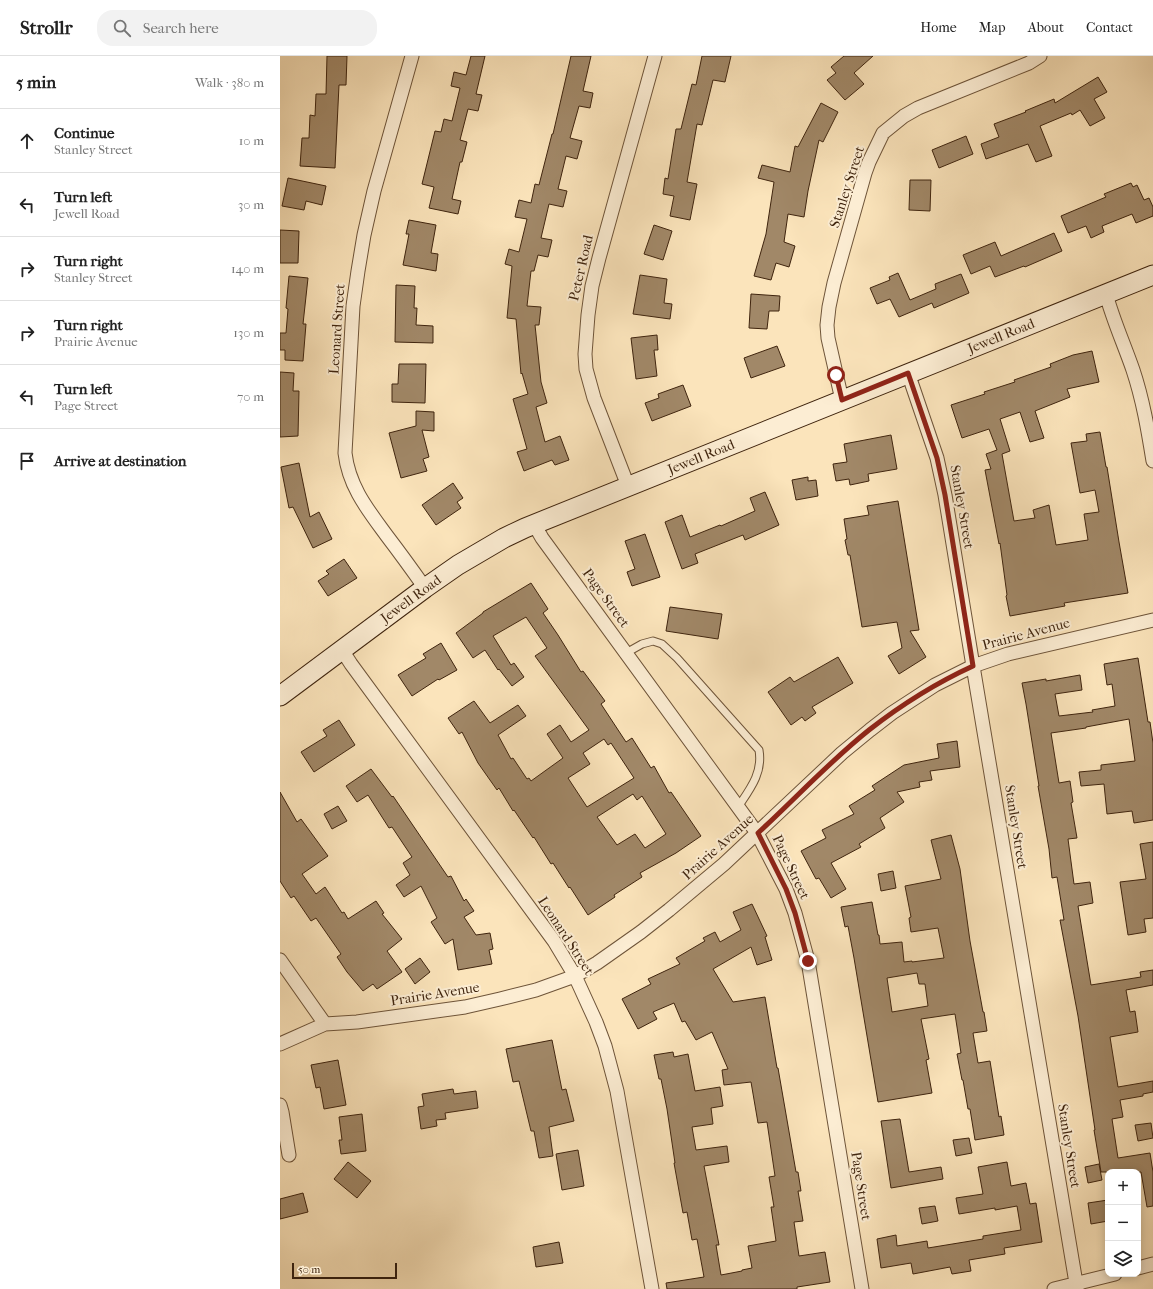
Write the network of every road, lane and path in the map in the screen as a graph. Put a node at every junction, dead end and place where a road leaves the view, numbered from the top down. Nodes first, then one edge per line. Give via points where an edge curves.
1 (412, 56) edge
2 (655, 56) edge
3 (1040, 56) edge
4 (1153, 275) edge
5 (1106, 294) junction
6 (908, 373) junction
7 (842, 400) junction
8 (1153, 461) edge
9 (628, 486) junction
10 (534, 524) junction
11 (425, 588) junction
12 (1153, 620) edge
13 (342, 650) junction
14 (626, 653) junction
15 (973, 666) junction
16 (280, 696) edge
17 (738, 807) junction
18 (758, 833) junction
19 (280, 960) edge
20 (575, 976) junction
21 (325, 1024) junction
22 (280, 1044) edge
23 (280, 1105) edge
24 (288, 1155) dead end
25 (1153, 1264) edge
26 (1141, 1267) edge
27 (1106, 1277) edge
28 (1077, 1286) edge
29 (652, 1289) edge
30 (862, 1289) edge
31 (1054, 1289) edge

1 - 11 street, Leonard Street via 374,191 359,264 345,453 354,487
2 - 9 street, Peter Road via 592,286 586,338 585,354 589,381
3 - 7 street, Stanley Street via 1029,63 918,108 882,133 865,173 829,307 828,338
4 - 5 street, Jewell Road
5 - 6 street, Jewell Road
5 - 8 street via 1141,398
6 - 7 street, Jewell Road
6 - 15 street, Stanley Street via 937,458 944,487
7 - 9 street, Jewell Road
9 - 10 street, Jewell Road
10 - 11 street, Jewell Road via 458,565
10 - 14 street, Page Street
11 - 13 street, Jewell Road
12 - 15 street, Prairie Avenue via 1008,654
13 - 16 street, Jewell Road
13 - 20 street, Leonard Street via 554,941
14 - 17 street, Page Street
14 - 17 lane via 653,641 662,644 759,750 761,758 756,781
15 - 18 street, Prairie Avenue via 935,685 870,730 842,753
15 - 28 street, Stanley Street
17 - 18 street, Page Street
18 - 20 street, Prairie Avenue via 664,915
18 - 30 street, Page Street via 786,889 805,949
19 - 21 street
20 - 21 street, Prairie Avenue via 536,990 465,1007
20 - 29 street, Leonard Street via 605,1046 617,1091
21 - 22 street, Prairie Avenue
23 - 24 street
25 - 26 street
27 - 28 street
28 - 31 street

